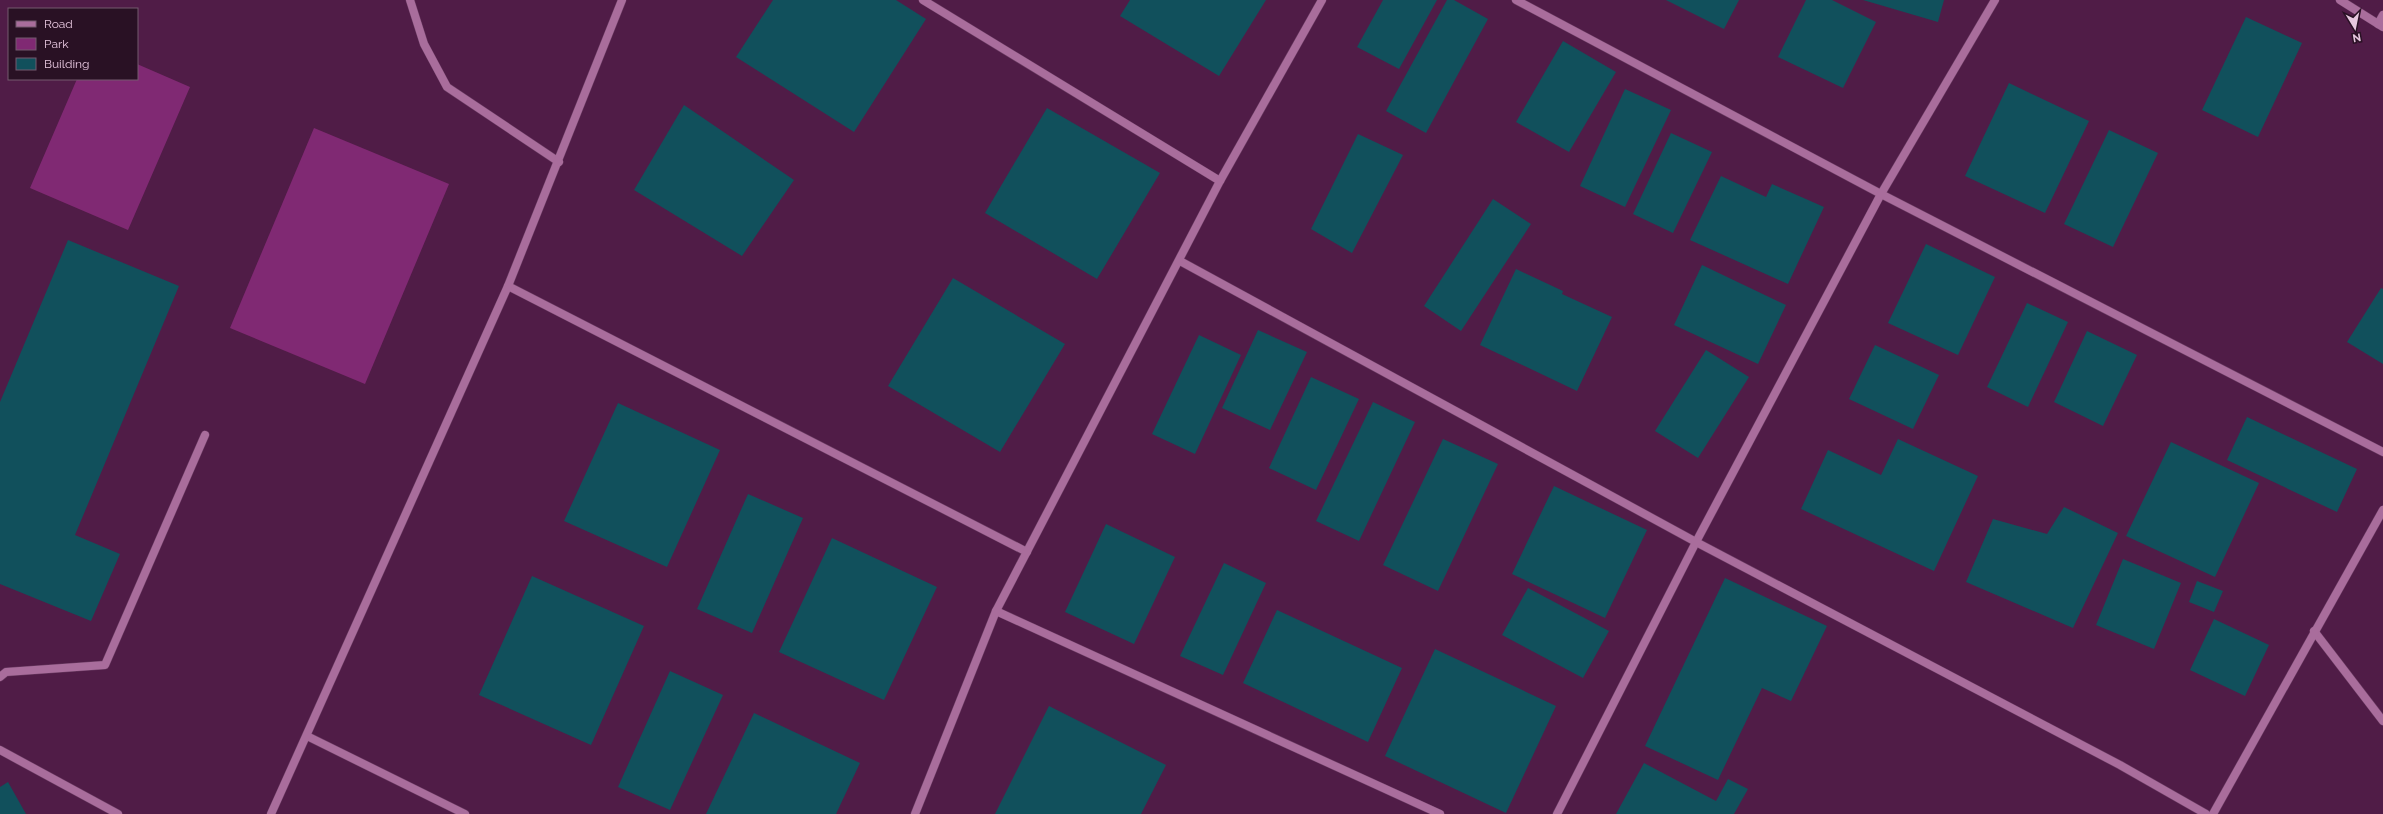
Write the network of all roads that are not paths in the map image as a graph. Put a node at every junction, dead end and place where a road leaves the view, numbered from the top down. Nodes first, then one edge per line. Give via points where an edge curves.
1 (410, 0) edge
2 (622, 0) edge
3 (923, 0) edge
4 (1322, 0) edge
5 (1516, 0) edge
6 (1995, 0) edge
7 (2340, 0) edge
8 (2383, 15) edge
9 (2381, 25) edge
10 (559, 162) junction
11 (1220, 181) junction
12 (1881, 194) junction
13 (1180, 261) junction
14 (508, 286) junction
15 (205, 435) dead end
16 (2383, 452) edge
17 (2383, 510) edge
18 (1696, 542) junction
19 (1027, 552) junction
20 (996, 611) junction
21 (2314, 632) junction
22 (0, 677) edge
23 (2383, 721) edge
24 (307, 736) junction
25 (0, 750) edge
26 (118, 814) edge
27 (272, 814) edge
28 (465, 814) edge
29 (915, 814) edge
30 (1440, 814) edge
31 (1557, 814) edge
32 (2206, 814) edge
33 (2213, 814) edge

1 - 10 street via 424,44 447,87
2 - 10 street
3 - 11 street
4 - 11 street
5 - 12 street
6 - 12 street
7 - 9 street
8 - 9 street
10 - 14 street
11 - 13 street
12 - 16 street
12 - 18 street
13 - 18 street
13 - 19 street
14 - 19 street
14 - 24 street
15 - 22 street via 105,665 6,672
17 - 21 street
18 - 31 street
18 - 32 street via 2120,765
19 - 20 street
20 - 29 street
20 - 30 street
21 - 23 street
21 - 33 street
24 - 27 street
24 - 28 street
25 - 26 street

